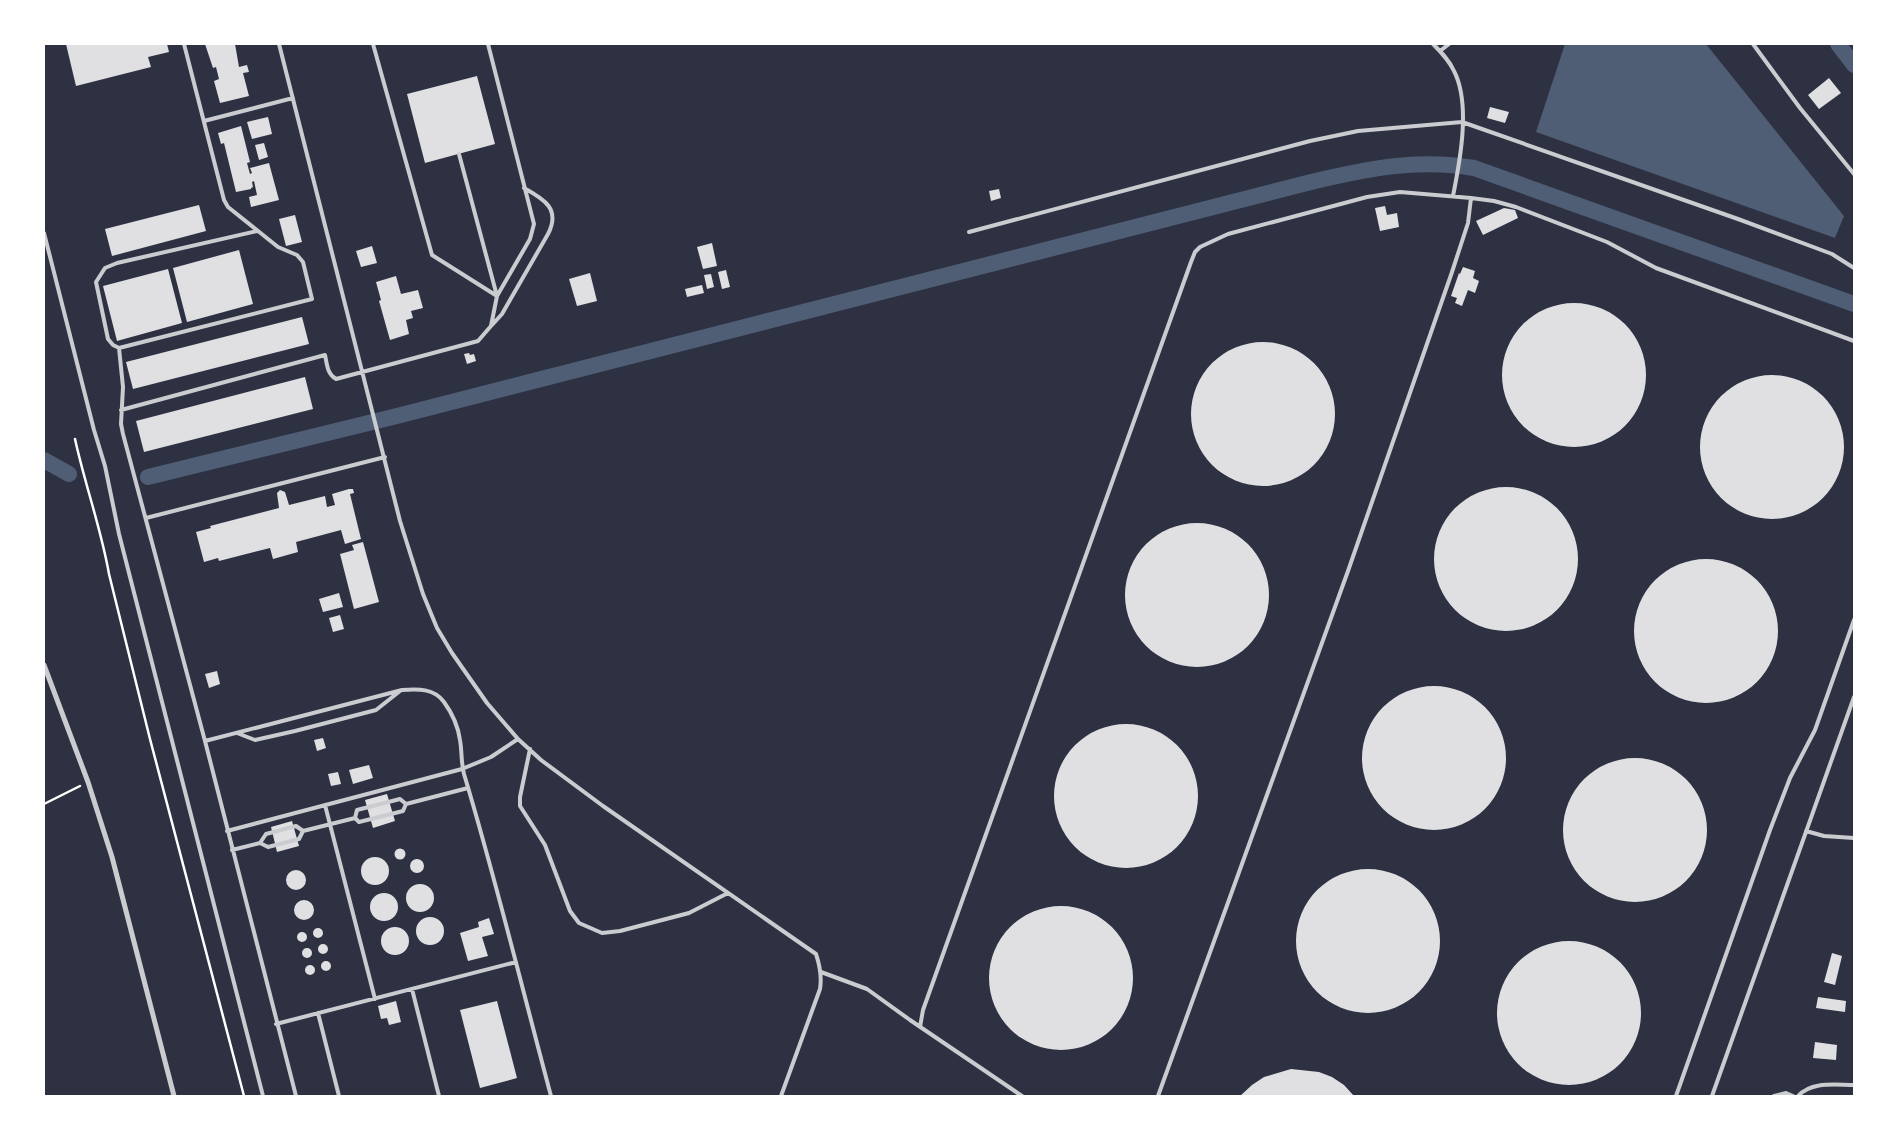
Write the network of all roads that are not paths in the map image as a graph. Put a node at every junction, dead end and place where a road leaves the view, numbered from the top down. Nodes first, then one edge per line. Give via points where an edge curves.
1 (184, 44) edge
2 (279, 44) edge
3 (374, 44) edge
4 (488, 44) edge
5 (1433, 44) edge
6 (1449, 44) edge
7 (1752, 44) edge
8 (1440, 51) junction
9 (293, 98) junction
10 (204, 121) junction
11 (1462, 122) junction
12 (460, 154) dead end
13 (1854, 174) edge
14 (524, 188) junction
15 (1453, 196) junction
16 (1471, 198) junction
17 (257, 231) junction
18 (969, 232) dead end
19 (44, 233) edge
20 (1854, 268) edge
21 (497, 296) junction
22 (491, 326) junction
23 (1854, 341) edge
24 (119, 348) junction
25 (363, 372) junction
26 (122, 410) junction
27 (385, 457) junction
28 (146, 518) junction
29 (1854, 620) edge
30 (44, 665) edge
31 (402, 690) junction
32 (1854, 697) edge
33 (236, 733) junction
34 (518, 739) junction
35 (205, 741) junction
36 (530, 749) junction
37 (462, 769) junction
38 (468, 788) junction
39 (406, 804) junction
40 (325, 805) junction
41 (355, 818) junction
42 (330, 824) junction
43 (227, 831) junction
44 (303, 831) junction
45 (1806, 831) junction
46 (1854, 838) edge
47 (260, 842) junction
48 (232, 850) junction
49 (728, 892) junction
50 (516, 962) junction
51 (821, 972) junction
52 (412, 989) junction
53 (376, 998) junction
54 (318, 1013) junction
55 (276, 1024) junction
56 (920, 1026) junction
57 (1854, 1085) edge
58 (174, 1096) edge
59 (264, 1096) edge
60 (296, 1096) edge
61 (339, 1096) edge
62 (439, 1096) edge
63 (551, 1096) edge
64 (781, 1096) edge
65 (1022, 1096) edge
66 (1158, 1096) edge
67 (1676, 1096) edge
68 (1712, 1096) edge
69 (1774, 1096) edge
70 (1793, 1096) edge
71 (1798, 1096) edge

1 - 10 lane
2 - 9 lane
3 - 21 lane via 432,255
4 - 14 lane
5 - 8 lane
6 - 8 lane
7 - 13 lane
8 - 11 lane via 1455,72 1460,86
9 - 10 lane
9 - 25 lane
10 - 17 lane via 224,200 236,216
11 - 15 lane
11 - 18 lane via 1358,131 1310,141
11 - 20 lane via 1766,229 1832,254
12 - 21 lane
14 - 21 lane via 533,231
14 - 22 lane via 547,203 553,222 502,314
15 - 16 lane
15 - 56 lane via 1400,192 1367,197 1228,234 1195,252 923,1010
16 - 23 lane via 1494,200 1516,207 1607,242 1656,268
16 - 66 lane via 1468,223 1452,272 1348,571
17 - 24 lane via 106,268 96,282 108,339
17 - 24 lane via 303,262 312,299
19 - 59 lane
21 - 22 lane
22 - 25 lane via 474,343
24 - 26 lane
25 - 26 lane via 336,379 328,371 325,355
25 - 27 lane
26 - 28 lane via 121,424
27 - 28 lane
27 - 34 lane via 411,561 437,628 487,703
28 - 35 lane
29 - 67 lane via 1815,730 1790,778 1770,830
30 - 58 street via 112,857
31 - 33 lane
31 - 33 lane via 376,710 295,732 255,740
31 - 37 lane via 421,688 442,700 454,717 460,739
32 - 45 lane
33 - 35 lane
34 - 36 lane
34 - 37 lane via 491,757
35 - 43 lane
36 - 49 lane via 603,806
36 - 49 lane via 520,806 545,845 570,911 579,922 602,933 620,931 689,913
37 - 38 lane
37 - 40 lane
38 - 39 lane
38 - 50 lane
39 - 41 lane via 403,811 359,822
39 - 41 lane via 400,799 356,810
40 - 42 lane
40 - 43 lane
41 - 42 lane
42 - 44 lane
42 - 53 lane
43 - 48 lane
44 - 47 lane via 296,826 266,834
44 - 47 lane via 299,839 268,847
45 - 46 lane
45 - 68 lane
47 - 48 lane
48 - 55 lane
49 - 51 lane via 812,951
50 - 52 lane
50 - 63 lane
51 - 56 lane via 868,989
51 - 64 lane via 817,999
52 - 53 lane
52 - 62 lane
53 - 54 lane
54 - 55 lane
54 - 61 lane
55 - 60 lane
56 - 65 lane
57 - 71 lane via 1816,1086
69 - 70 lane via 1786,1093

